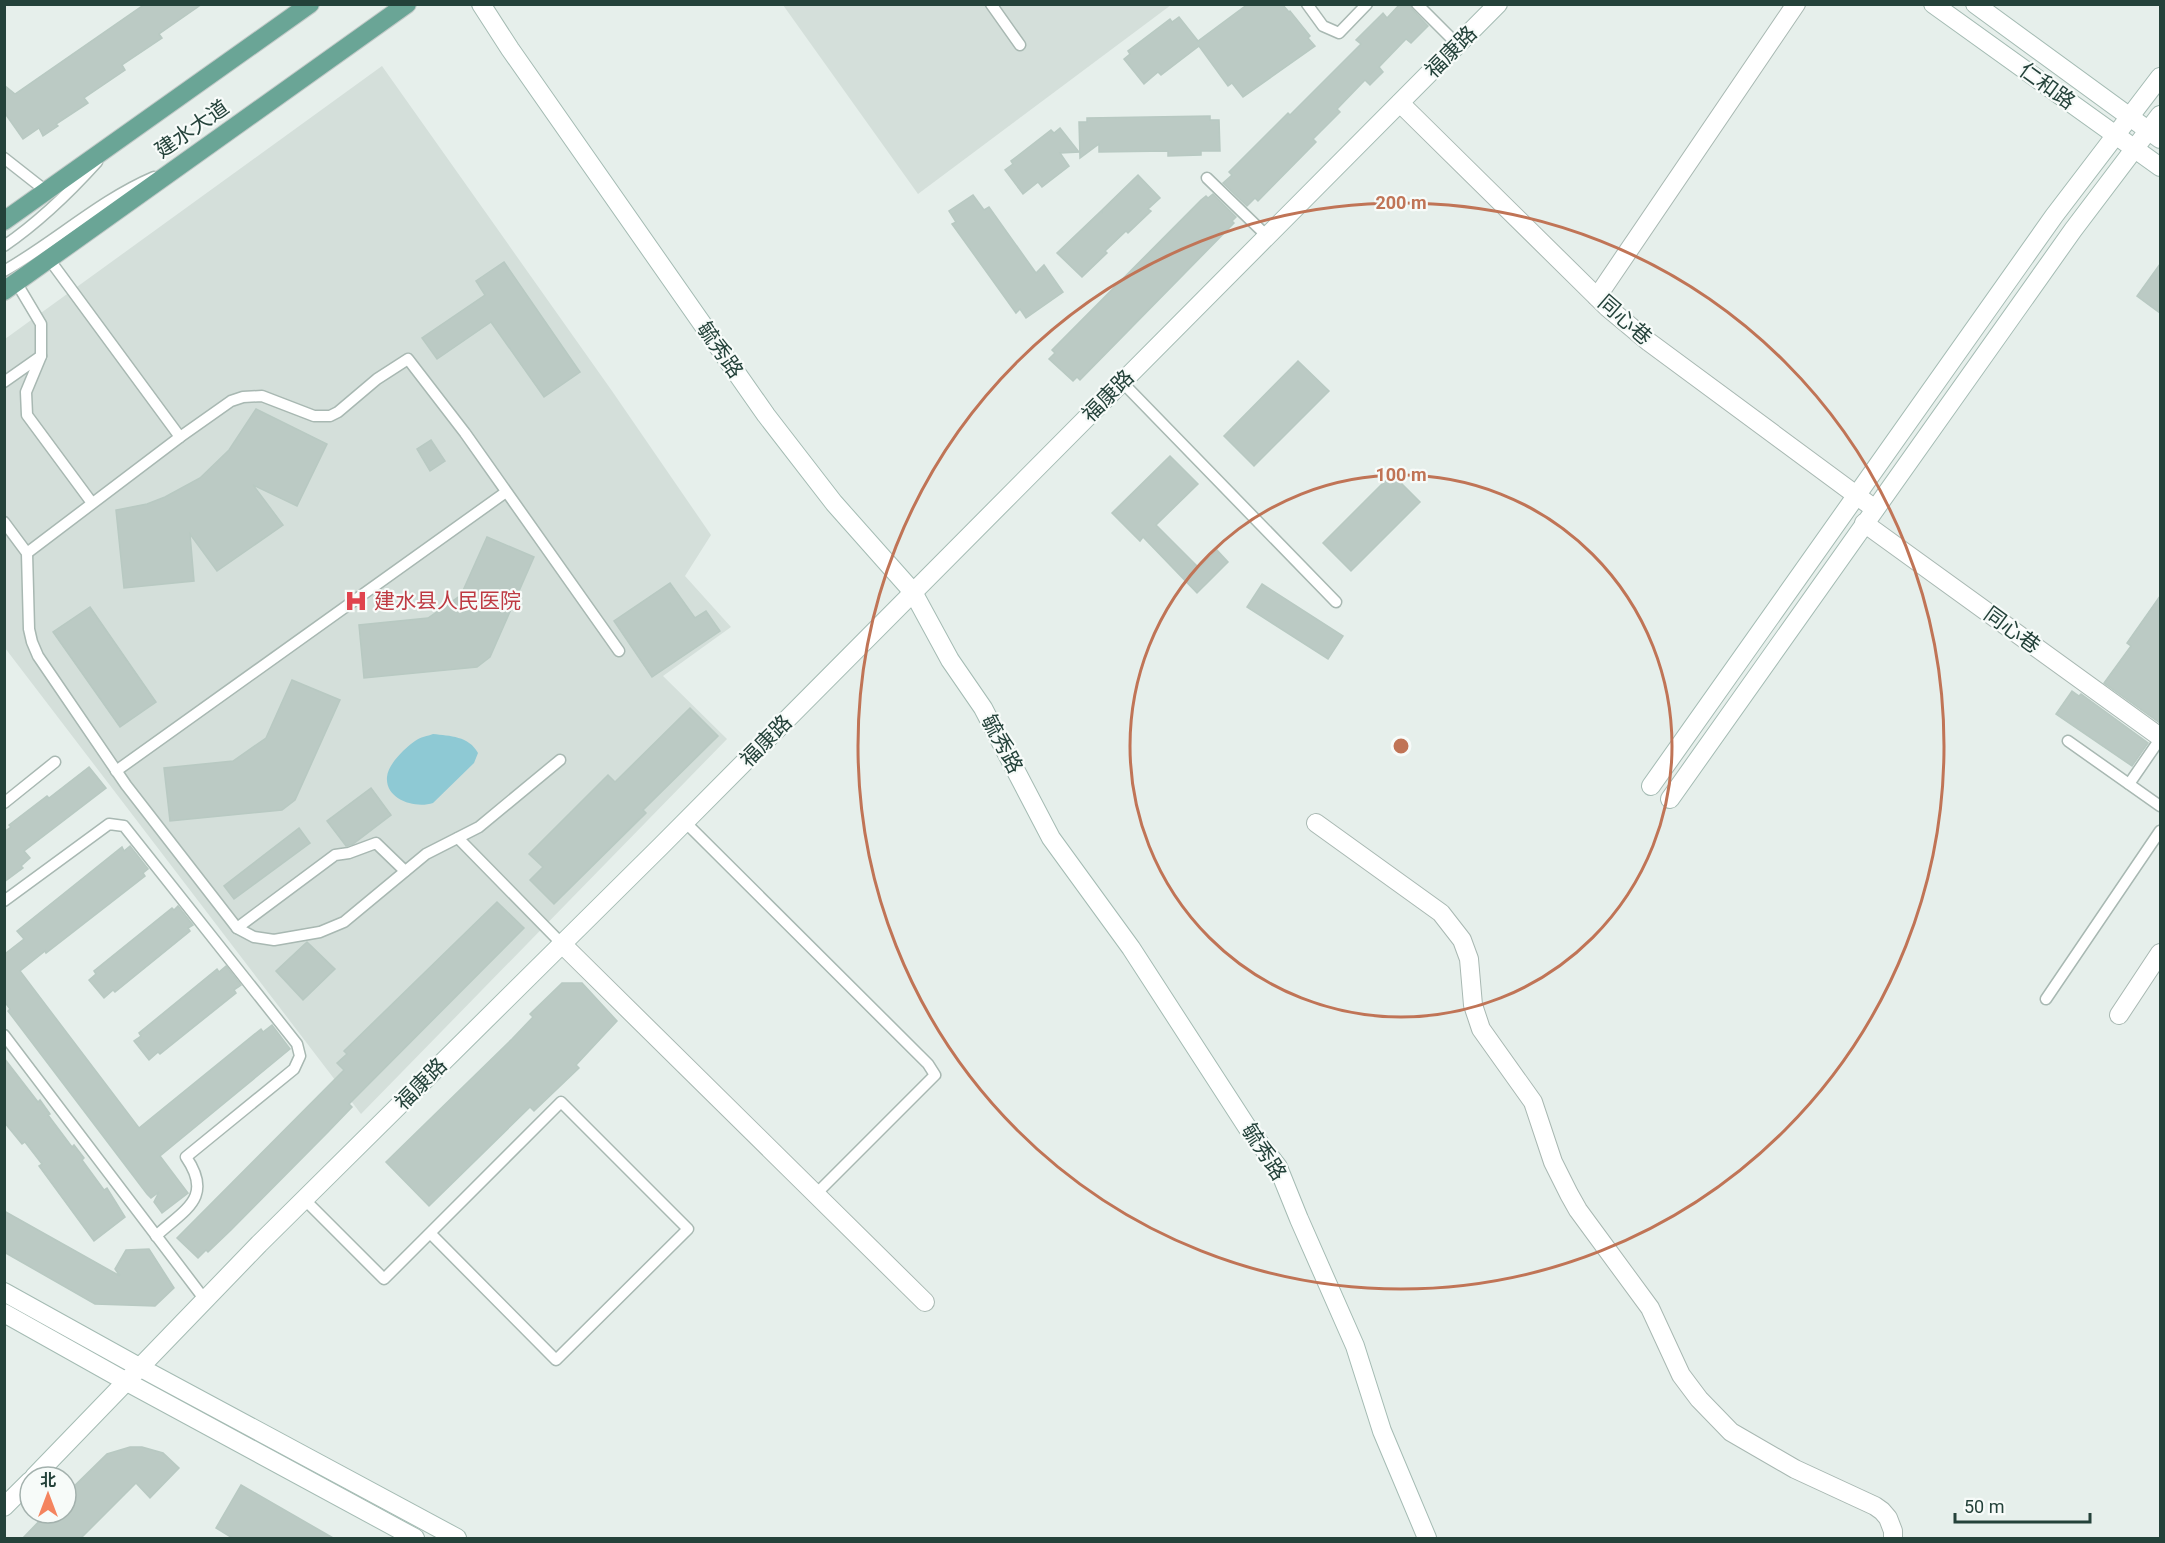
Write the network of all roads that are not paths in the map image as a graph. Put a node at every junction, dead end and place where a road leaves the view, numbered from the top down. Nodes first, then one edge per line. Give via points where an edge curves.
1 (310, 4) edge
2 (406, 4) edge
3 (481, 4) edge
4 (991, 4) edge
5 (1307, 4) edge
6 (1367, 4) edge
7 (1417, 4) edge
8 (1498, 4) edge
9 (1796, 4) edge
10 (1933, 4) edge
11 (1975, 4) edge
12 (1020, 45) dead end
13 (1458, 45) junction
14 (2160, 77) edge
15 (1400, 103) junction
16 (2160, 115) edge
17 (2130, 116) junction
18 (2116, 135) junction
19 (2155, 135) edge
20 (118, 140) junction
21 (2134, 149) junction
22 (4, 158) edge
23 (179, 166) junction
24 (2160, 167) edge
25 (1207, 178) dead end
26 (46, 191) junction
27 (4, 221) edge
28 (1267, 236) junction
29 (4, 246) edge
30 (49, 259) junction
31 (8, 282) edge
32 (1597, 297) junction
33 (41, 356) junction
34 (4, 382) edge
35 (1122, 382) junction
36 (180, 437) junction
37 (506, 492) junction
38 (1856, 495) junction
39 (92, 503) junction
40 (1869, 516) junction
41 (4, 522) edge
42 (27, 553) junction
43 (913, 592) junction
44 (1336, 602) dead end
45 (619, 651) dead end
46 (2160, 738) edge
47 (2068, 741) dead end
48 (560, 760) dead end
49 (55, 762) dead end
50 (116, 771) junction
51 (2129, 784) junction
52 (1651, 786) dead end
53 (1670, 799) dead end
54 (4, 804) edge
55 (2160, 806) edge
56 (685, 822) junction
57 (1316, 823) dead end
58 (2160, 831) edge
59 (458, 838) junction
60 (405, 871) junction
61 (4, 901) edge
62 (237, 928) junction
63 (562, 944) junction
64 (2160, 952) edge
65 (2046, 999) dead end
66 (2119, 1015) dead end
67 (4, 1035) edge
68 (816, 1194) junction
69 (304, 1199) junction
70 (430, 1233) junction
71 (156, 1236) junction
72 (4, 1292) edge
73 (205, 1300) junction
74 (925, 1302) dead end
75 (4, 1313) edge
76 (141, 1368) junction
77 (127, 1382) junction
78 (46, 1465) edge
79 (18, 1493) edge
80 (4, 1507) edge
81 (415, 1539) edge
82 (457, 1539) edge
83 (1427, 1539) edge
84 (1893, 1539) edge

1 - 20 main road, 建水大道
2 - 23 main road, 建水大道
3 - 43 street, 毓秀路 via 766,415 834,503
4 - 12 lane
5 - 6 lane via 1323,26 1339,33
7 - 13 lane
8 - 13 street, 福康路
9 - 32 street
10 - 18 street, 仁和路
11 - 17 street, 仁和路
13 - 15 street, 福康路
14 - 17 street
15 - 28 street, 福康路
15 - 32 street, 同心巷
16 - 19 street
17 - 18 street
17 - 19 street, 仁和路
18 - 21 street, 仁和路
18 - 38 street
19 - 21 street
20 - 26 main road, 建水大道
20 - 29 lane via 72,190
21 - 24 street, 仁和路
21 - 40 street
22 - 26 lane
23 - 30 main road, 建水大道
23 - 31 lane via 131,187 27,258
25 - 28 lane
26 - 27 main road, 建水大道
28 - 35 street, 福康路
30 - 31 main road, 建水大道
30 - 36 lane
31 - 33 lane via 41,324
32 - 38 street, 同心巷 via 1649,342
33 - 34 lane
33 - 39 lane via 26,392 27,415
35 - 43 street, 福康路
35 - 44 lane
36 - 37 lane via 220,407 243,397 262,396 314,416 330,416 408,359
36 - 39 lane
37 - 45 lane
37 - 50 lane
38 - 40 street, 同心巷
38 - 52 street
39 - 42 lane
40 - 46 street, 同心巷
40 - 53 street
41 - 42 lane
42 - 50 lane via 32,642
43 - 56 street, 福康路
43 - 83 street, 毓秀路 via 950,660 983,708 1051,838 1131,948 1247,1127 1278,1167 1355,1346 1382,1431
46 - 51 lane
47 - 51 lane
48 - 59 lane via 479,827
49 - 54 lane
50 - 62 lane
51 - 55 lane
56 - 63 street, 福康路
56 - 68 lane via 935,1075
57 - 84 street via 1441,913 1455,929 1469,959 1473,1005 1481,1029 1533,1102 1553,1162 1574,1202 1650,1308 1681,1375 1699,1399 1731,1432 1795,1469 1875,1506 1888,1518
58 - 65 lane
59 - 60 lane via 426,854
59 - 63 lane
60 - 62 lane via 344,922 320,932 274,940 254,937
60 - 62 lane via 376,843 335,855
61 - 71 lane via 109,824 124,826 297,1044 300,1056 294,1069 186,1157 195,1171 197,1196
63 - 68 street
63 - 69 street, 福康路
64 - 66 street
67 - 71 lane
68 - 74 street
69 - 70 lane via 384,1279
69 - 73 street, 福康路
70 - 70 lane via 556,1360 688,1229 561,1102
71 - 73 lane
72 - 76 street
73 - 76 street, 福康路
75 - 77 street
76 - 77 street, 福康路
76 - 82 street
77 - 78 street, 福康路
77 - 81 street
79 - 80 street

